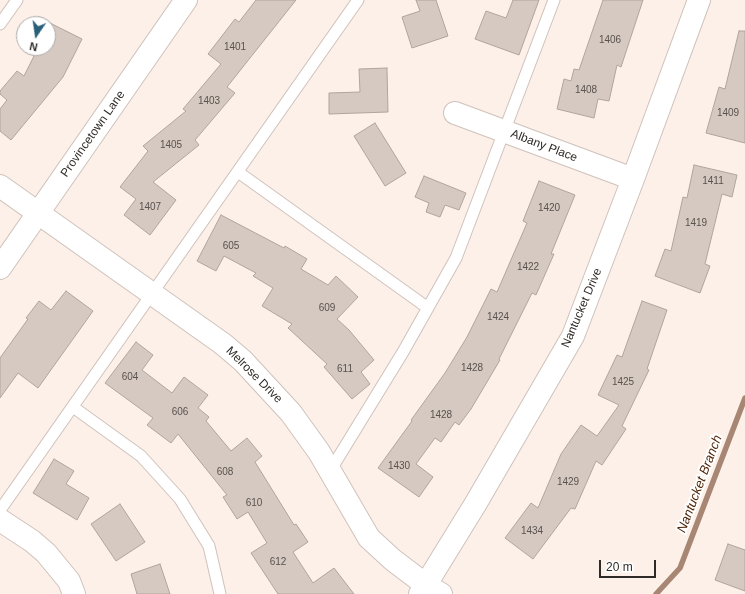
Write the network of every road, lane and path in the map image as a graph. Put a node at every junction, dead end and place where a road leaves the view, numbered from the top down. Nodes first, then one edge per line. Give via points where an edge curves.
1 (17, 0) edge
2 (186, 0) edge
3 (358, 0) edge
4 (554, 0) edge
5 (699, 0) edge
6 (1, 19) edge
7 (455, 112) dead end
8 (505, 131) junction
9 (238, 172) junction
10 (633, 179) junction
11 (0, 186) edge
12 (39, 213) junction
13 (0, 268) edge
14 (152, 293) junction
15 (428, 308) junction
16 (73, 407) junction
17 (330, 471) junction
18 (0, 510) edge
19 (0, 520) edge
20 (429, 591) edge
21 (74, 594) edge
22 (220, 594) edge

1 - 6 lane
2 - 12 street, Provincetown Lane
3 - 9 lane
4 - 8 lane
5 - 10 street, Nantucket Drive
7 - 8 street, Albany Place
8 - 10 street, Albany Place
8 - 15 lane via 456,258
9 - 14 lane
9 - 15 lane
10 - 20 street, Nantucket Drive via 572,336 476,503
11 - 12 street, Melrose Drive
12 - 13 street, Provincetown Lane
12 - 14 street, Melrose Drive
14 - 16 lane
14 - 17 street, Melrose Drive via 244,361 291,413
15 - 17 lane via 404,352
16 - 18 lane
16 - 22 lane via 141,456 180,499 209,546
17 - 20 street, Melrose Drive via 370,538
19 - 21 street via 46,553 69,581

